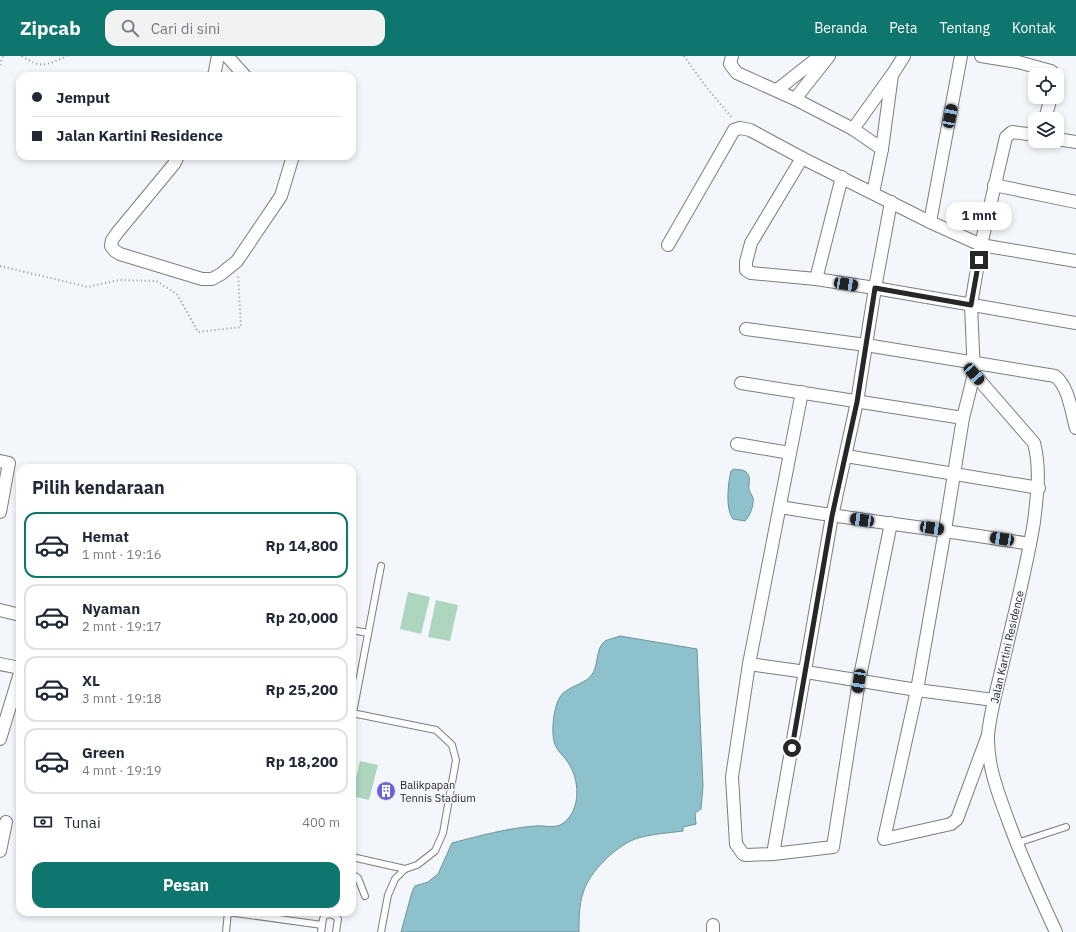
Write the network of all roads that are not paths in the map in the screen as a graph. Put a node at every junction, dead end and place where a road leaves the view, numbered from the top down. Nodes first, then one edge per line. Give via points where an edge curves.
1 (218, 56) edge
2 (227, 56) edge
3 (732, 56) edge
4 (820, 56) edge
5 (829, 56) edge
6 (904, 56) edge
7 (961, 56) edge
8 (981, 56) edge
9 (1019, 59) edge
10 (1043, 68) edge
11 (215, 72) edge
12 (241, 72) edge
13 (892, 75) junction
14 (778, 90) junction
15 (795, 99) junction
16 (853, 129) junction
17 (1028, 134) edge
18 (1064, 140) edge
19 (1076, 142) edge
20 (882, 149) junction
21 (802, 158) junction
22 (176, 160) edge
23 (292, 160) edge
24 (842, 177) junction
25 (994, 185) junction
26 (873, 193) junction
27 (891, 202) junction
28 (1076, 202) edge
29 (930, 222) junction
30 (668, 246) dead end
31 (981, 246) junction
32 (1076, 261) edge
33 (816, 279) junction
34 (875, 288) junction
35 (971, 305) junction
36 (1076, 323) edge
37 (746, 329) dead end
38 (866, 345) junction
39 (973, 368) junction
40 (741, 383) dead end
41 (802, 392) junction
42 (857, 402) junction
43 (963, 418) junction
44 (1076, 428) edge
45 (737, 444) dead end
46 (790, 453) junction
47 (846, 456) junction
48 (0, 461) edge
49 (955, 474) junction
50 (1038, 488) junction
51 (780, 507) junction
52 (0, 512) edge
53 (832, 516) junction
54 (892, 523) junction
55 (946, 530) junction
56 (1030, 544) junction
57 (381, 566) dead end
58 (0, 610) edge
59 (16, 613) edge
60 (356, 631) edge
61 (368, 633) junction
62 (0, 664) edge
63 (749, 664) junction
64 (16, 667) edge
65 (806, 672) junction
66 (859, 681) junction
67 (16, 686) edge
68 (917, 690) junction
69 (356, 693) edge
70 (994, 700) junction
71 (356, 714) edge
72 (988, 735) junction
73 (0, 739) edge
74 (6, 822) dead end
75 (1066, 827) dead end
76 (1016, 843) junction
77 (0, 851) edge
78 (773, 854) junction
79 (356, 858) edge
80 (405, 869) junction
81 (356, 877) edge
82 (364, 896) dead end
83 (228, 916) edge
84 (257, 916) edge
85 (325, 916) edge
86 (336, 916) edge
87 (322, 925) junction
88 (226, 932) edge
89 (321, 932) edge
90 (336, 932) edge
91 (381, 932) edge
92 (1056, 932) edge

1 - 11 street
2 - 12 street
3 - 14 street via 730,64 737,73
4 - 14 street
5 - 15 street
6 - 13 street
7 - 29 street
8 - 9 street
9 - 10 street
13 - 16 street
13 - 20 street
14 - 15 street
15 - 16 street
16 - 20 street
17 - 25 street via 1012,132 1006,137
18 - 19 street
20 - 26 street
21 - 24 street
21 - 30 street via 750,130 734,130
21 - 33 street via 751,244 746,270 751,273
22 - 23 street via 117,233 112,240 112,246 120,254 202,279 212,279 237,261 281,196
24 - 26 street
24 - 33 street
25 - 28 street
25 - 31 street
26 - 27 street
27 - 29 street
27 - 34 street
29 - 31 street
31 - 32 street
31 - 35 street
33 - 34 street
34 - 35 street
34 - 38 street
35 - 36 street
35 - 39 street
37 - 38 street
38 - 39 street
38 - 42 street
39 - 43 street
39 - 44 street via 1055,376 1064,387
39 - 50 street, Jalan Kartini Residence via 1034,443
40 - 41 street
41 - 42 street
41 - 46 street
42 - 43 street
42 - 47 street
43 - 49 street
45 - 46 street
46 - 51 street
47 - 49 street
47 - 53 street
48 - 52 street via 9,463
49 - 50 street
49 - 55 street
50 - 56 street, Jalan Kartini Residence
51 - 53 street
51 - 63 street
53 - 54 street
53 - 65 street
54 - 55 street
54 - 66 street
55 - 56 street
55 - 68 street
56 - 70 street, Jalan Kartini Residence
57 - 61 lane
58 - 59 street
60 - 61 lane
61 - 69 lane
62 - 64 street
63 - 65 street
63 - 78 street via 732,777 736,844 746,855
65 - 66 street
65 - 78 street
66 - 68 street
66 - 78 street via 833,847
67 - 73 street
68 - 70 street
68 - 72 street via 884,839 951,824 957,819
70 - 72 street, Jalan Kartini Residence
71 - 80 lane via 436,730 452,744 456,760 443,833 435,851 417,865
72 - 76 street, Jalan Kartini Residence via 990,765
74 - 77 street
75 - 76 lane
76 - 92 street, Jalan Kartini Residence
79 - 80 lane
80 - 91 lane via 390,888
81 - 82 lane
83 - 88 lane
84 - 87 lane
85 - 87 lane
86 - 90 lane
87 - 89 lane

